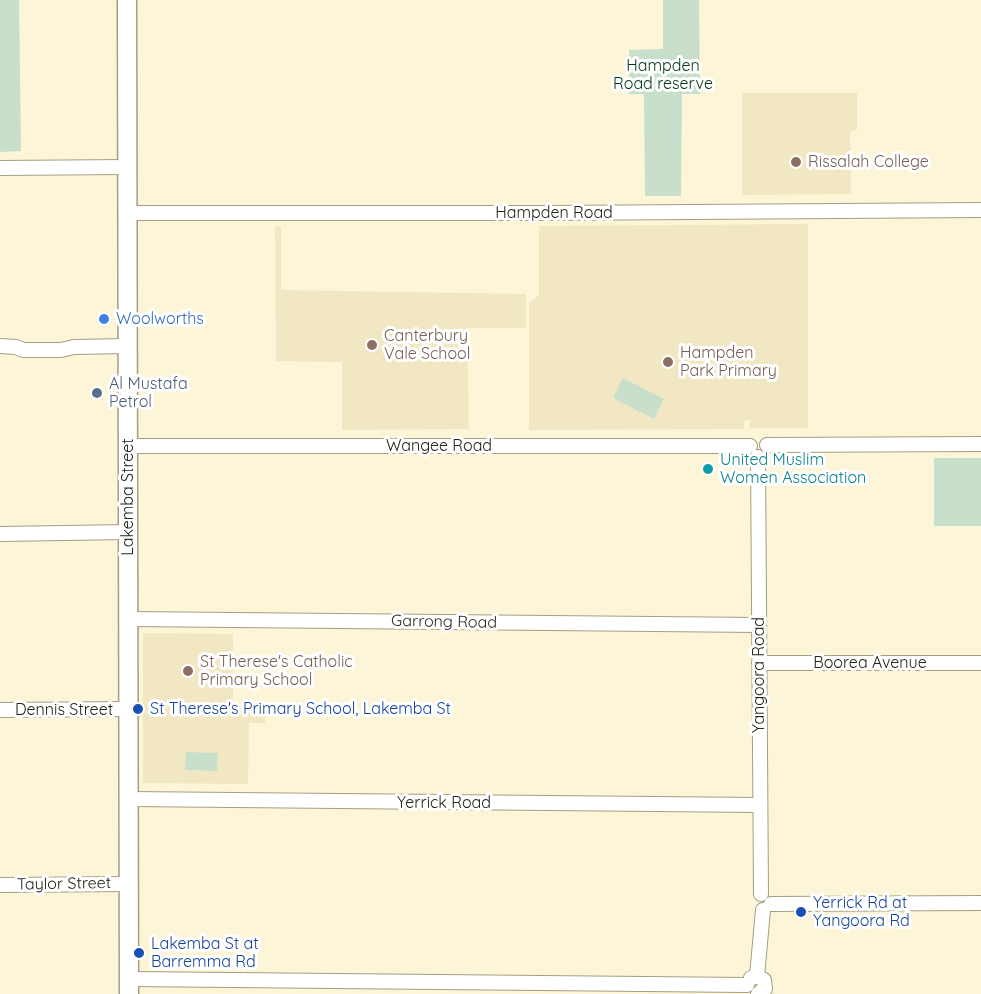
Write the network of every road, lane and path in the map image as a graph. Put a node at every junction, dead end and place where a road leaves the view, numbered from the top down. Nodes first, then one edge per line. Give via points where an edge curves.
1 (127, 0) edge
2 (126, 167) junction
3 (0, 168) edge
4 (981, 210) edge
5 (127, 213) junction
6 (128, 346) junction
7 (5, 347) edge
8 (981, 444) edge
9 (128, 446) junction
10 (754, 451) junction
11 (128, 532) junction
12 (0, 534) edge
13 (129, 619) junction
14 (759, 625) junction
15 (759, 663) junction
16 (981, 663) edge
17 (128, 709) junction
18 (0, 710) edge
19 (129, 799) junction
20 (759, 805) junction
21 (129, 884) junction
22 (0, 885) edge
23 (765, 902) junction
24 (981, 903) edge
25 (129, 987) edge
26 (755, 987) edge

1 - 2 main road, Lakemba Street
2 - 3 street
2 - 5 main road, Lakemba Street
4 - 5 street, Hampden Road
5 - 6 main road, Lakemba Street
6 - 7 street via 74,347 61,342 23,342
6 - 9 main road, Lakemba Street
8 - 10 street, Wangee Road via 767,445 759,439 753,441
9 - 10 street, Wangee Road
9 - 11 main road, Lakemba Street
10 - 14 street, Yangoora Road
11 - 12 street
11 - 13 main road, Lakemba Street
13 - 14 street, Garrong Road
13 - 17 main road, Lakemba Street
14 - 15 street, Yangoora Road
15 - 16 street, Boorea Avenue
15 - 20 street, Yangoora Road
17 - 18 street, Dennis Street
17 - 19 main road, Lakemba Street
19 - 20 street, Yerrick Road
19 - 21 main road, Lakemba Street
20 - 23 street, Yangoora Road
21 - 22 street, Taylor Street
21 - 25 main road, Lakemba Street
23 - 24 street
23 - 26 street, Yangoora Road
25 - 26 street

